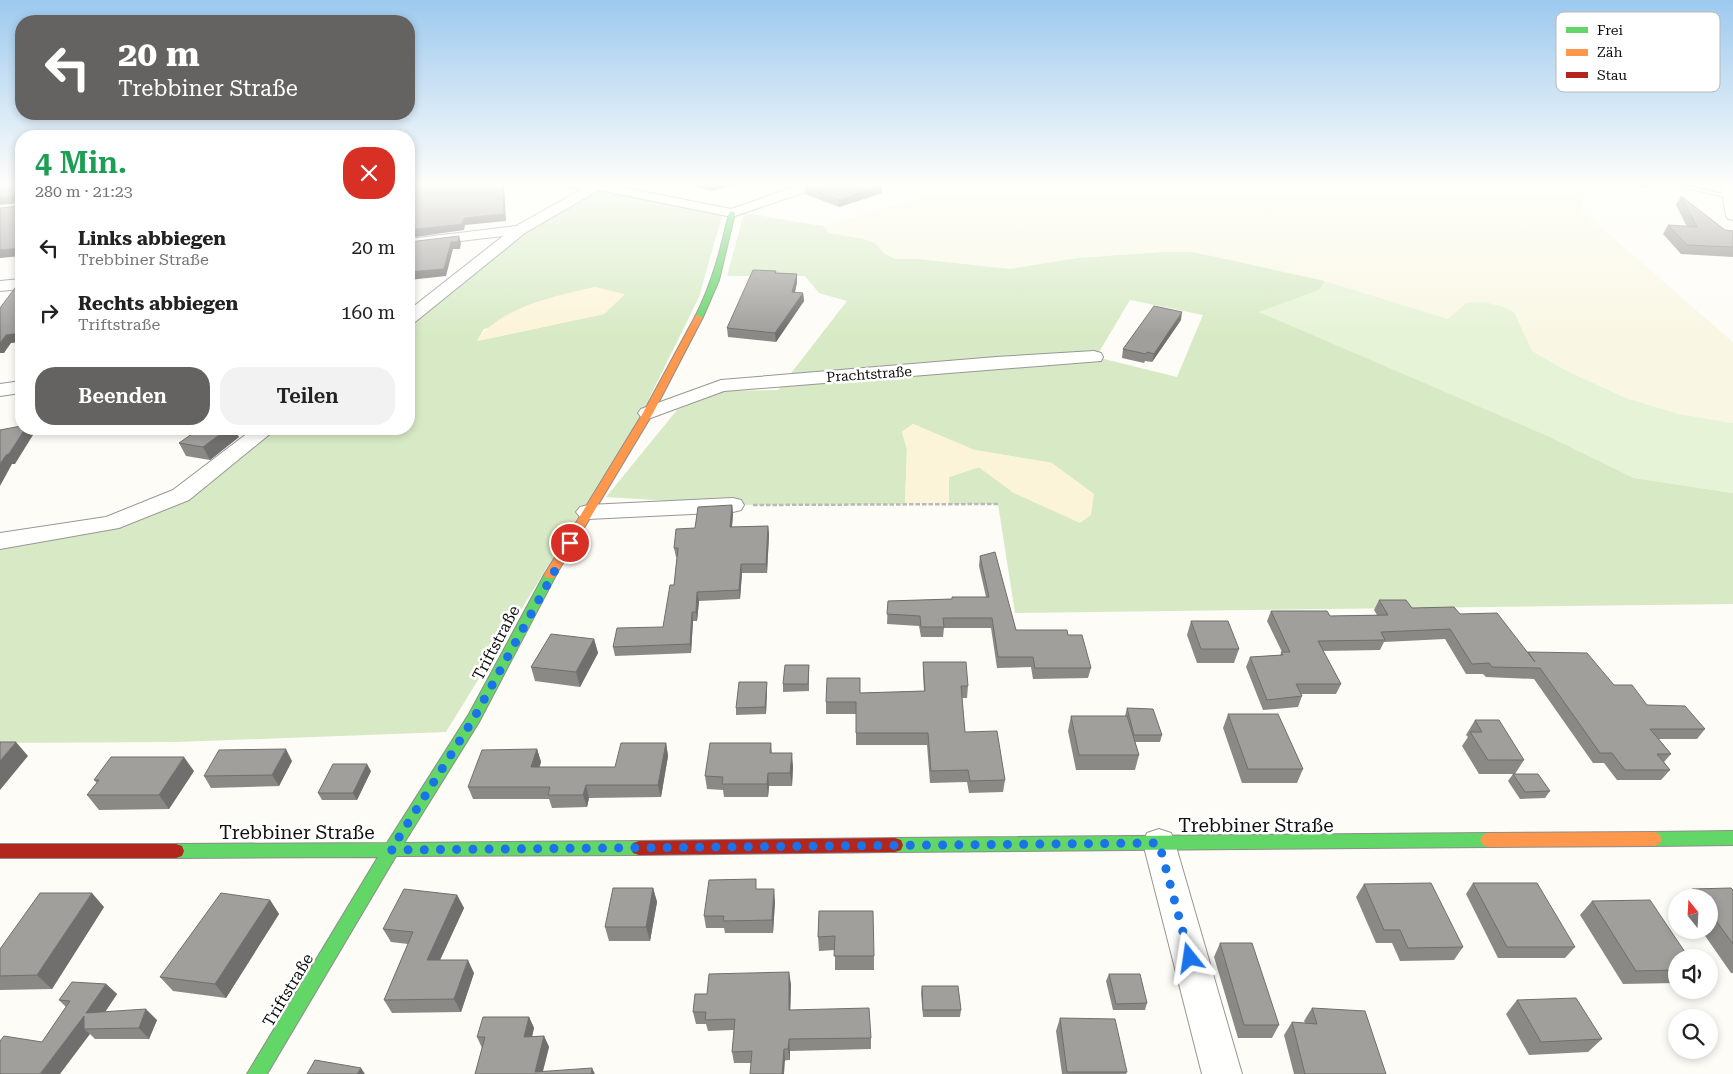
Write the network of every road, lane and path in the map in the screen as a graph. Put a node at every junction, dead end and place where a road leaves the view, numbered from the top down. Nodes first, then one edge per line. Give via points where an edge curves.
1 (485, 234) edge
2 (515, 234) edge
3 (728, 234) edge
4 (415, 242) edge
5 (15, 285) edge
6 (0, 286) edge
7 (415, 313) edge
8 (1094, 357) dead end
9 (15, 388) edge
10 (0, 390) edge
11 (648, 413) junction
12 (258, 435) edge
13 (998, 504) dead end
14 (733, 505) joint
15 (588, 512) junction
16 (0, 541) edge
17 (1733, 838) edge
18 (1159, 843) junction
19 (391, 850) junction
20 (0, 851) edge
21 (256, 1074) edge
22 (1222, 1074) edge

1 - 4 street
2 - 7 street
3 - 11 street, Triftstraße via 710,297
5 - 6 street
8 - 11 street, Prachtstraße via 721,386
9 - 10 street
11 - 15 street, Triftstraße
12 - 16 street via 181,495 111,524
13 - 14 path
14 - 15 street
15 - 19 street, Triftstraße via 474,718
17 - 18 street, Trebbiner Straße
18 - 19 street, Trebbiner Straße
18 - 22 street
19 - 20 street, Trebbiner Straße
19 - 21 street, Triftstraße

